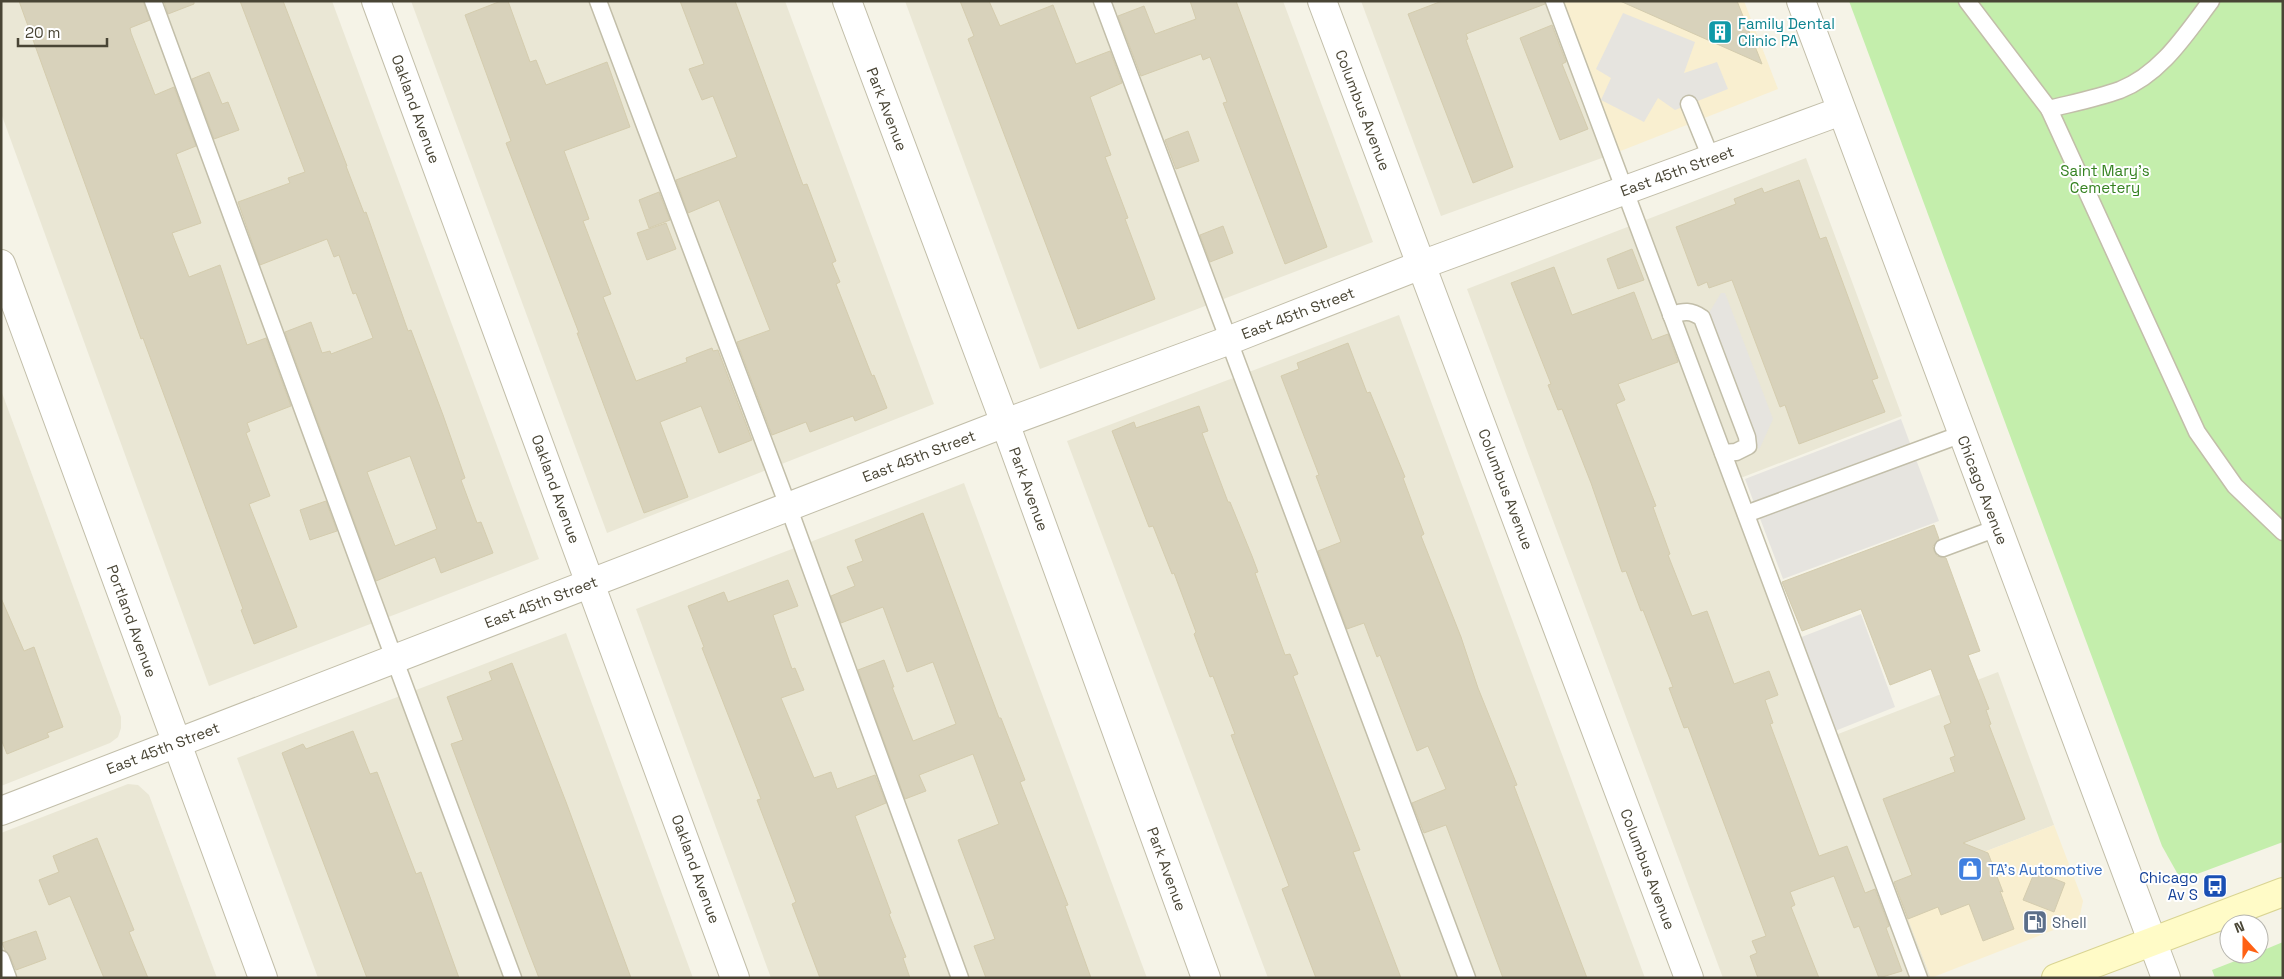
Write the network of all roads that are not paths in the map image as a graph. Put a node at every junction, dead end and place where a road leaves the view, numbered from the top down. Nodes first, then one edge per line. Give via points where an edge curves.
1 (152, 1) edge
2 (376, 1) edge
3 (598, 1) edge
4 (847, 1) edge
5 (1102, 1) edge
6 (1322, 1) edge
7 (1554, 1) edge
8 (1800, 1) edge
9 (1967, 1) edge
10 (2211, 1) edge
11 (1689, 104) dead end
12 (2049, 109) junction
13 (1841, 111) junction
14 (1711, 158) junction
15 (1624, 190) junction
16 (1, 264) edge
17 (1421, 265) junction
18 (1672, 315) junction
19 (1230, 340) junction
20 (1005, 423) junction
21 (1962, 434) junction
22 (1723, 453) junction
23 (788, 506) junction
24 (1746, 514) junction
25 (1997, 528) junction
26 (2283, 532) edge
27 (1942, 548) dead end
28 (591, 582) junction
29 (394, 658) junction
30 (177, 742) junction
31 (1, 811) edge
32 (2283, 892) edge
33 (2153, 941) junction
34 (1, 959) edge
35 (8, 978) edge
36 (263, 978) edge
37 (514, 978) edge
38 (735, 978) edge
39 (960, 978) edge
40 (1206, 978) edge
41 (1467, 978) edge
42 (1689, 978) edge
43 (1920, 978) edge
44 (2056, 978) edge
45 (2166, 978) edge

1 - 29 lane
2 - 28 street, Oakland Avenue
3 - 23 lane
4 - 20 street, Park Avenue
5 - 19 lane
6 - 17 street, Columbus Avenue
7 - 15 lane
8 - 13 street, Chicago Avenue
9 - 12 lane
10 - 12 lane via 2176,47 2147,75 2121,90
11 - 14 lane
12 - 26 lane via 2197,432 2235,486
13 - 14 street, East 45th Street
13 - 21 street, Chicago Avenue
14 - 15 street, East 45th Street
15 - 17 street, East 45th Street
15 - 18 lane
16 - 30 street, Portland Avenue
17 - 19 street, East 45th Street
17 - 42 street, Columbus Avenue
18 - 22 lane
18 - 22 lane via 1693,312 1702,318 1747,437 1748,446 1736,452
19 - 20 street, East 45th Street
19 - 41 lane
20 - 23 street, East 45th Street
20 - 40 street, Park Avenue
21 - 24 lane
21 - 25 street, Chicago Avenue
22 - 24 lane
23 - 28 street, East 45th Street
23 - 39 lane
24 - 43 lane
25 - 27 lane
25 - 33 street, Chicago Avenue
28 - 29 street, East 45th Street
28 - 38 street, Oakland Avenue
29 - 30 street, East 45th Street
29 - 37 lane
30 - 31 street, East 45th Street
30 - 36 street, Portland Avenue
32 - 33 main road
33 - 44 main road
33 - 45 street, Chicago Avenue
34 - 35 lane

